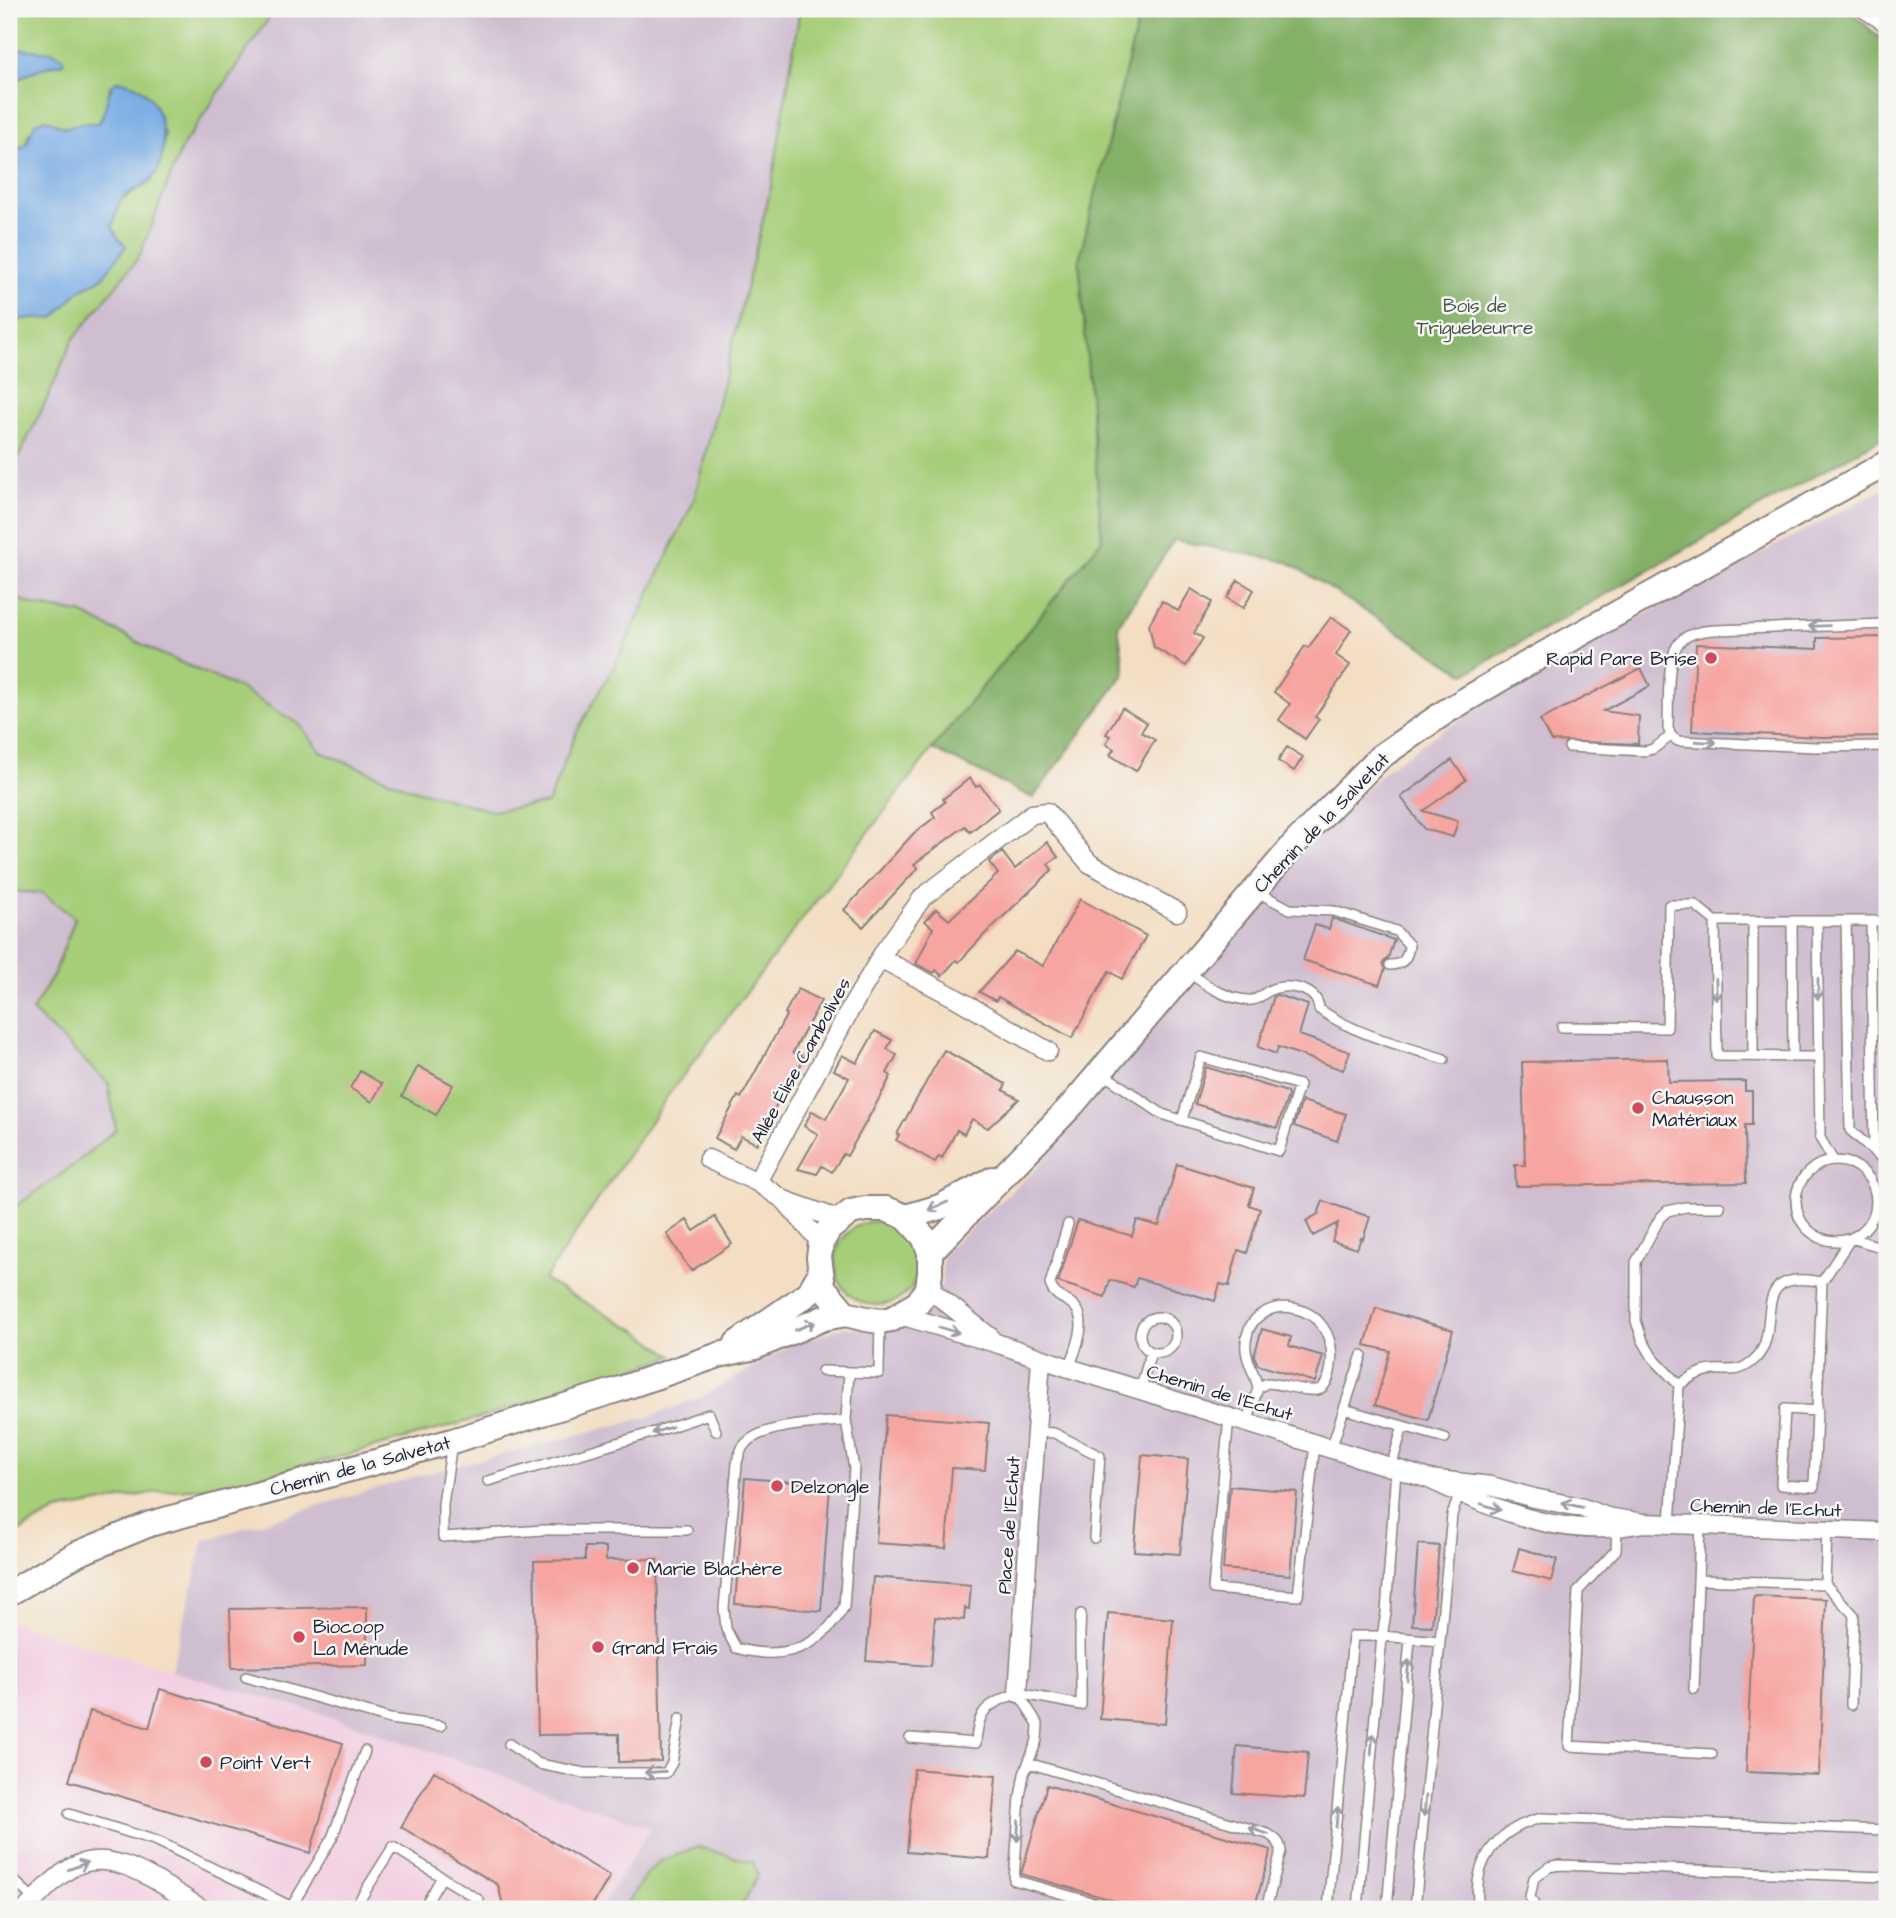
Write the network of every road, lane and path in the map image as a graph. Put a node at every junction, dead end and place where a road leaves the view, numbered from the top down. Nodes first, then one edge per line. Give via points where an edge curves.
1 (1865, 9) edge
2 (1887, 23) edge
3 (1887, 463) edge
4 (1887, 624) edge
5 (1671, 737) junction
6 (1887, 746) edge
7 (1569, 747) dead end
8 (1254, 890) junction
9 (1177, 912) dead end
10 (1715, 920) junction
11 (1753, 920) junction
12 (1792, 920) junction
13 (1817, 921) junction
14 (1846, 921) junction
15 (1871, 921) junction
16 (1887, 921) edge
17 (880, 958) junction
18 (1390, 965) dead end
19 (1186, 971) junction
20 (1562, 1027) dead end
21 (1048, 1051) dead end
22 (1753, 1056) junction
23 (1794, 1057) junction
24 (1818, 1058) junction
25 (1444, 1059) dead end
26 (1100, 1072) junction
27 (1182, 1120) junction
28 (1874, 1152) junction
29 (708, 1159) dead end
30 (1833, 1160) junction
31 (1887, 1163) edge
32 (1013, 1169) junction
33 (757, 1182) junction
34 (784, 1200) junction
35 (1720, 1207) dead end
36 (906, 1217) junction
37 (840, 1220) junction
38 (1068, 1224) dead end
39 (1851, 1238) junction
40 (821, 1243) junction
41 (1887, 1249) edge
42 (930, 1252) junction
43 (821, 1272) junction
44 (1822, 1282) junction
45 (928, 1288) junction
46 (846, 1314) junction
47 (890, 1318) junction
48 (999, 1343) junction
49 (1152, 1352) junction
50 (719, 1355) junction
51 (1362, 1355) dead end
52 (1041, 1359) junction
53 (1069, 1368) junction
54 (822, 1370) dead end
55 (849, 1372) junction
56 (1679, 1385) junction
57 (1258, 1388) junction
58 (1140, 1390) junction
59 (1345, 1409) junction
60 (1818, 1412) junction
61 (1229, 1417) junction
62 (846, 1420) junction
63 (1247, 1423) junction
64 (1403, 1426) junction
65 (716, 1431) dead end
66 (1036, 1432) junction
67 (1445, 1438) dead end
68 (452, 1441) junction
69 (1323, 1446) junction
70 (1393, 1468) junction
71 (1429, 1479) junction
72 (488, 1481) dead end
73 (1460, 1493) junction
74 (1643, 1523) junction
75 (1670, 1524) junction
76 (1700, 1526) junction
77 (1617, 1527) junction
78 (687, 1530) dead end
79 (1827, 1530) junction
80 (1887, 1532) edge
81 (1094, 1538) dead end
82 (1698, 1580) junction
83 (1825, 1584) junction
84 (9, 1593) edge
85 (1081, 1614) dead end
86 (1382, 1636) junction
87 (1410, 1639) junction
88 (1440, 1641) junction
89 (246, 1677) dead end
90 (1694, 1689) dead end
91 (1018, 1693) junction
92 (1851, 1706) dead end
93 (680, 1718) dead end
94 (441, 1726) dead end
95 (910, 1738) dead end
96 (509, 1744) dead end
97 (365, 1752) dead end
98 (1712, 1754) dead end
99 (1028, 1763) junction
100 (69, 1814) dead end
101 (1887, 1830) edge
102 (9, 1876) edge
103 (442, 1877) junction
104 (1887, 1877) edge
105 (30, 1905) edge
106 (291, 1908) edge
107 (201, 1909) edge
108 (354, 1909) edge
109 (423, 1909) edge
110 (474, 1909) edge
111 (1115, 1909) edge
112 (1266, 1909) edge
113 (1328, 1909) edge
114 (1358, 1909) edge
115 (1387, 1909) edge
116 (1415, 1909) edge
117 (1479, 1909) edge
118 (1536, 1909) edge

1 - 2 street
3 - 8 main road, Chemin de la Salvetat via 1444,712 1380,757
4 -> 5 lane via 1715,630 1683,639 1672,659
5 -> 6 lane via 1678,741
5 - 7 lane via 1645,751
8 - 18 lane via 1290,909 1334,911 1396,931 1409,945 1408,955
8 - 19 main road, Chemin de la Salvetat
9 - 17 street, Allée Élise Cambolives via 1089,863 1047,812 1032,814 923,897
10 - 11 lane
10 - 20 lane via 1695,905 1669,905 1667,1028
10 -> 22 lane via 1717,1056
11 - 12 lane
11 - 22 lane
12 - 13 lane
12 - 23 lane
13 - 14 lane
13 -> 24 lane
14 - 15 lane
14 - 28 lane via 1850,1130
15 - 16 lane
15 - 28 lane
17 - 21 street
17 - 33 street, Allée Élise Cambolives
19 - 25 lane via 1213,990 1247,1000 1260,998 1273,988 1313,993 1319,1009 1337,1021
19 - 26 main road, Chemin de la Salvetat
22 - 23 lane
23 - 24 lane
24 - 30 lane via 1820,1138
26 - 27 lane via 1162,1114
26 - 32 main road, Chemin de la Salvetat
27 - 27 lane via 1201,1057 1299,1085 1279,1151
28 - 31 lane
29 - 33 street
30 - 39 lane via 1865,1172 1876,1192 1869,1225
30 - 39 lane via 1804,1176 1797,1209 1817,1236
32 -> 36 main road, Chemin de la Salvetat via 940,1207
32 - 42 main road, Chemin de la Salvetat
33 - 34 street
34 - 37 street
34 - 40 street
35 - 56 lane via 1667,1211 1636,1262 1636,1321 1653,1358
36 - 37 main road, Chemin de la Salvetat via 886,1209 865,1209
36 - 42 main road via 924,1237
37 - 40 main road
38 - 53 lane via 1050,1283 1055,1294 1076,1306 1080,1315 1080,1333
39 - 41 lane
39 - 44 lane
40 - 43 main road
42 - 45 main road
43 - 46 main road via 823,1287
43 - 50 main road, Chemin de la Salvetat via 809,1293
44 - 56 lane via 1803,1279 1780,1286 1770,1300 1767,1341 1755,1359 1735,1371 1693,1374
44 - 60 lane
45 - 47 main road via 918,1303
45 - 48 street, Chemin de l'Echut
46 - 47 main road, Chemin de la Salvetat
50 -> 46 main road, Chemin de la Salvetat
47 -> 48 street, Chemin de l'Echut
47 - 55 lane via 878,1373
48 - 52 street, Chemin de l'Echut
49 - 49 lane via 1163,1353 1174,1344 1175,1330 1167,1319 1153,1318 1142,1326 1140,1340
49 - 58 lane
50 - 68 main road, Chemin de la Salvetat
51 - 59 lane
52 - 53 street, Chemin de l'Echut
52 - 66 street, Place de l'Echut
53 - 58 street, Chemin de l'Echut
54 - 55 lane
55 - 62 lane
56 - 75 lane
57 - 57 lane via 1245,1344 1254,1321 1277,1307 1297,1309 1319,1319 1331,1350 1326,1383 1311,1391 1280,1383
57 - 63 lane
58 - 61 street, Chemin de l'Echut
59 - 64 lane
59 - 69 lane
60 - 60 lane via 1814,1487 1781,1485 1785,1409
61 - 63 street, Chemin de l'Echut
61 - 69 lane via 1213,1589 1298,1595
62 - 62 lane via 855,1469 844,1607 824,1632 795,1650 771,1654 736,1648 726,1629 724,1608 742,1448 782,1427
63 - 69 street, Chemin de l'Echut
64 - 67 lane
64 - 70 lane
65 -> 72 lane via 709,1414
66 - 81 lane via 1054,1433 1100,1456
66 - 91 street, Place de l'Echut
68 - 78 lane via 443,1536 543,1530
68 - 84 main road, Chemin de la Salvetat via 150,1524 77,1554
69 - 70 street, Chemin de l'Echut
70 - 71 street, Chemin de l'Echut
70 - 86 lane
71 - 73 street, Chemin de l'Echut
74 -> 71 street, Chemin de l'Echut via 1491,1486
73 -> 77 street, Chemin de l'Echut via 1483,1505 1551,1523
73 - 88 lane via 1452,1515
74 - 75 street, Chemin de l'Echut
74 - 77 street, Chemin de l'Echut
75 - 76 street, Chemin de l'Echut
76 - 79 street, Chemin de l'Echut
76 - 82 lane
77 - 98 lane via 1616,1549 1578,1591 1569,1746
79 - 80 street, Chemin de l'Echut
79 - 83 lane
82 - 83 lane
82 - 90 lane
83 - 92 lane via 1854,1615
85 - 91 lane via 1081,1706
86 - 87 lane
113 -> 86 lane via 1353,1636
114 -> 86 lane
87 - 88 lane
115 -> 87 lane
88 -> 116 lane
89 - 94 lane via 390,1719
91 - 95 lane via 994,1702 978,1720 976,1742
91 - 99 lane via 1038,1724
93 -> 96 lane via 666,1773 584,1773 539,1764
97 - 106 lane via 332,1838
99 -> 111 lane via 1020,1797 1014,1880
112 -> 99 lane via 1281,1852 1276,1839 1268,1834
100 - 106 lane via 157,1841
101 - 117 lane via 1541,1818 1511,1829 1489,1852 1478,1881
102 - 105 lane
103 - 108 lane via 393,1847
103 - 109 lane
103 - 110 lane via 479,1900
104 - 118 lane via 1559,1866 1534,1878 1530,1897
105 -> 107 street via 67,1870 108,1860 131,1868

